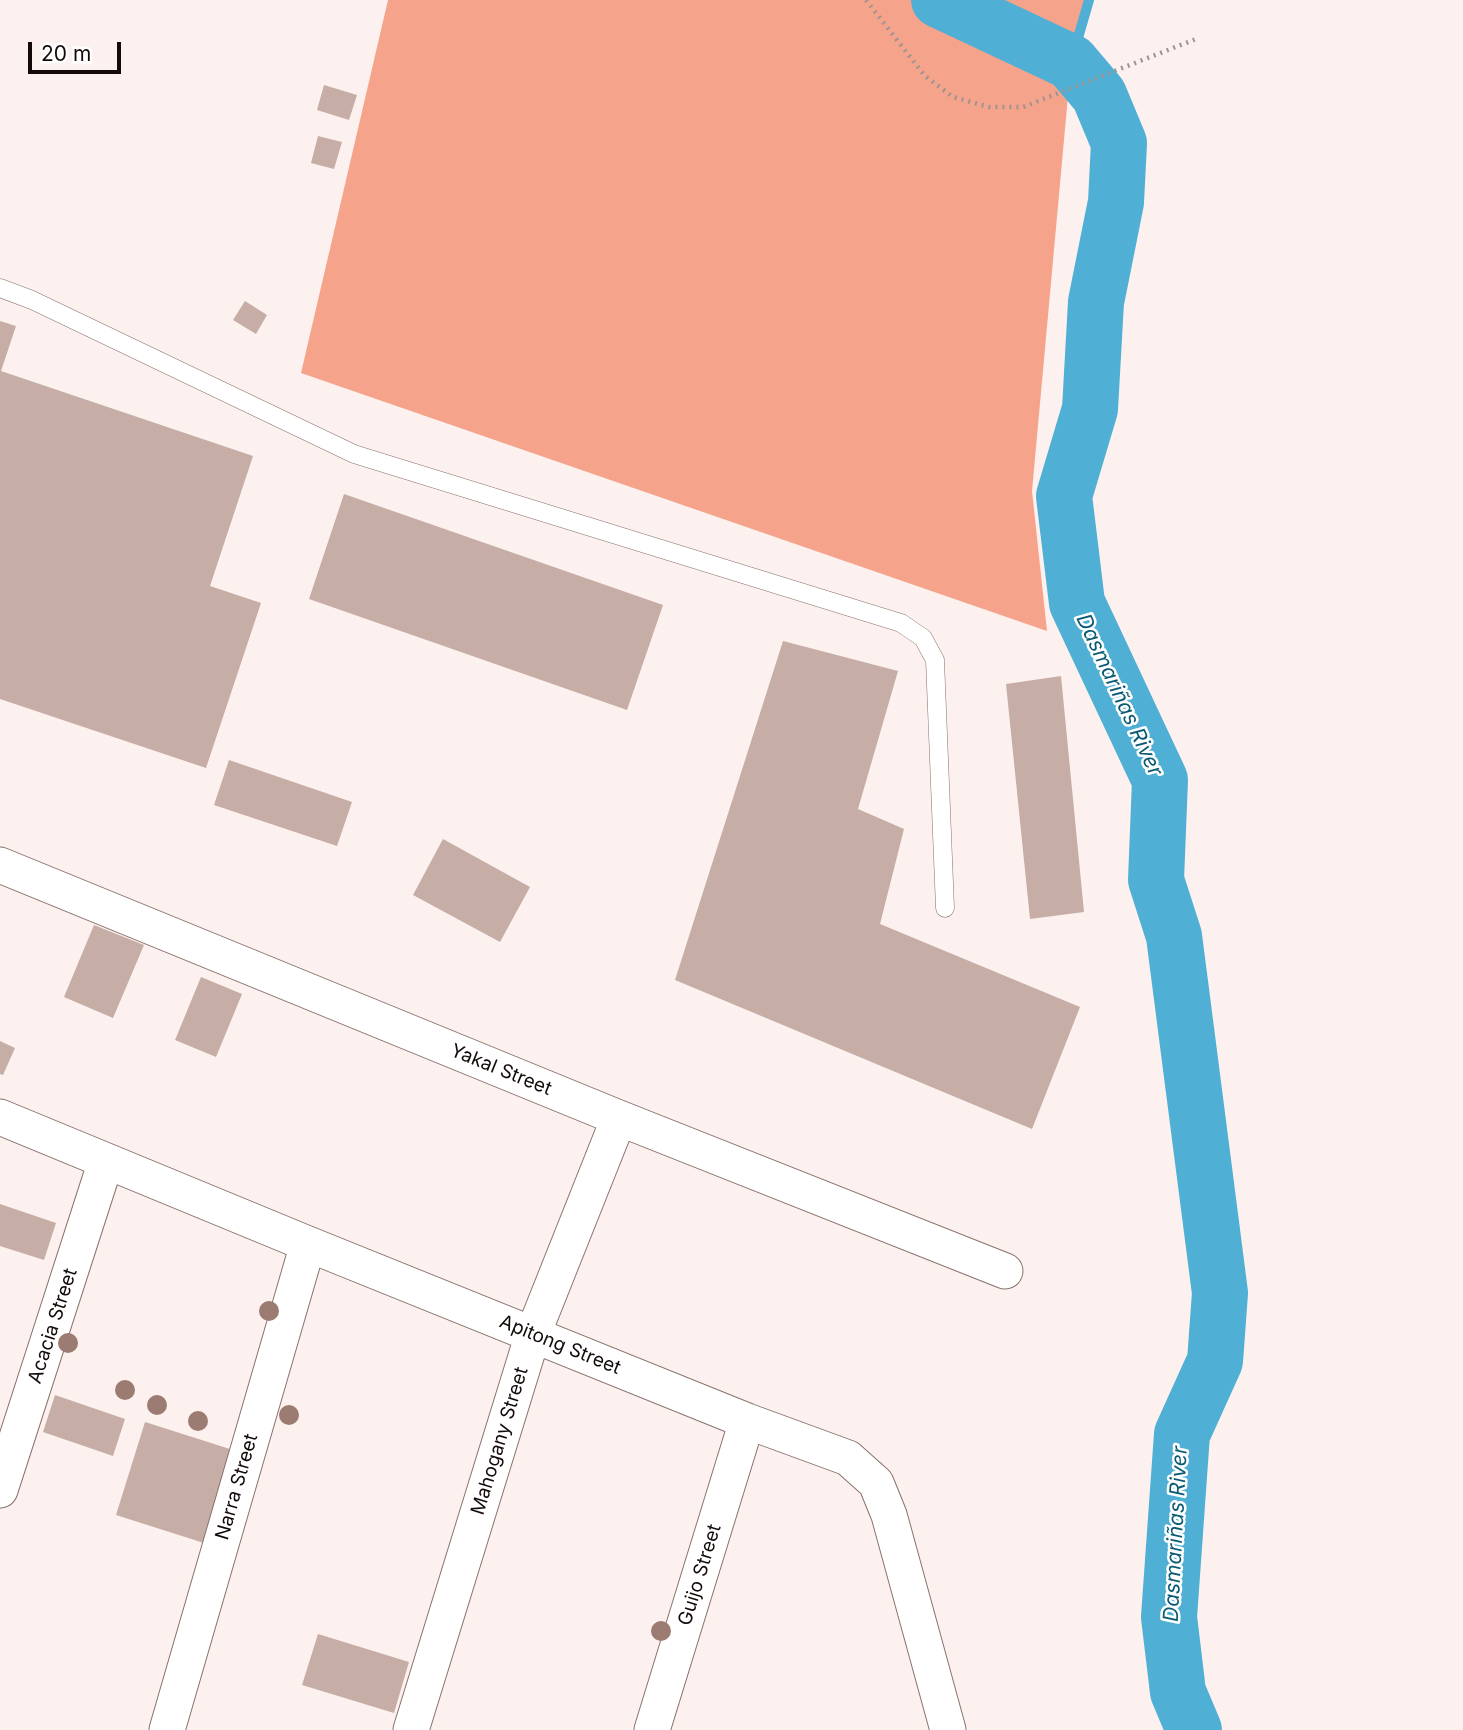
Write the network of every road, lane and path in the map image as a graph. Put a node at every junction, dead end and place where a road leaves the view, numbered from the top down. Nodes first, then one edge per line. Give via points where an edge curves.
1 (866, 0) edge
2 (1196, 39) dead end
3 (0, 288) edge
4 (0, 865) edge
5 (945, 908) dead end
6 (0, 1117) edge
7 (618, 1118) junction
8 (106, 1161) junction
9 (308, 1244) junction
10 (1005, 1270) dead end
11 (533, 1334) junction
12 (747, 1421) junction
13 (0, 1490) edge
14 (166, 1730) edge
15 (411, 1730) edge
16 (652, 1730) edge
17 (948, 1730) edge

1 - 2 path via 925,75 953,97 989,107 1023,107
3 - 5 lane via 354,454 901,623 923,638 935,660
4 - 7 street, Yakal Street
6 - 8 street, Apitong Street
7 - 10 street, Yakal Street
7 - 11 street, Mahogany Street
8 - 9 street, Apitong Street
8 - 13 street, Acacia Street
9 - 11 street, Apitong Street
9 - 14 street, Narra Street
11 - 12 street, Apitong Street
11 - 15 street, Mahogany Street
12 - 16 street, Guijo Street
12 - 17 street, Apitong Street via 848,1458 876,1483 889,1515

